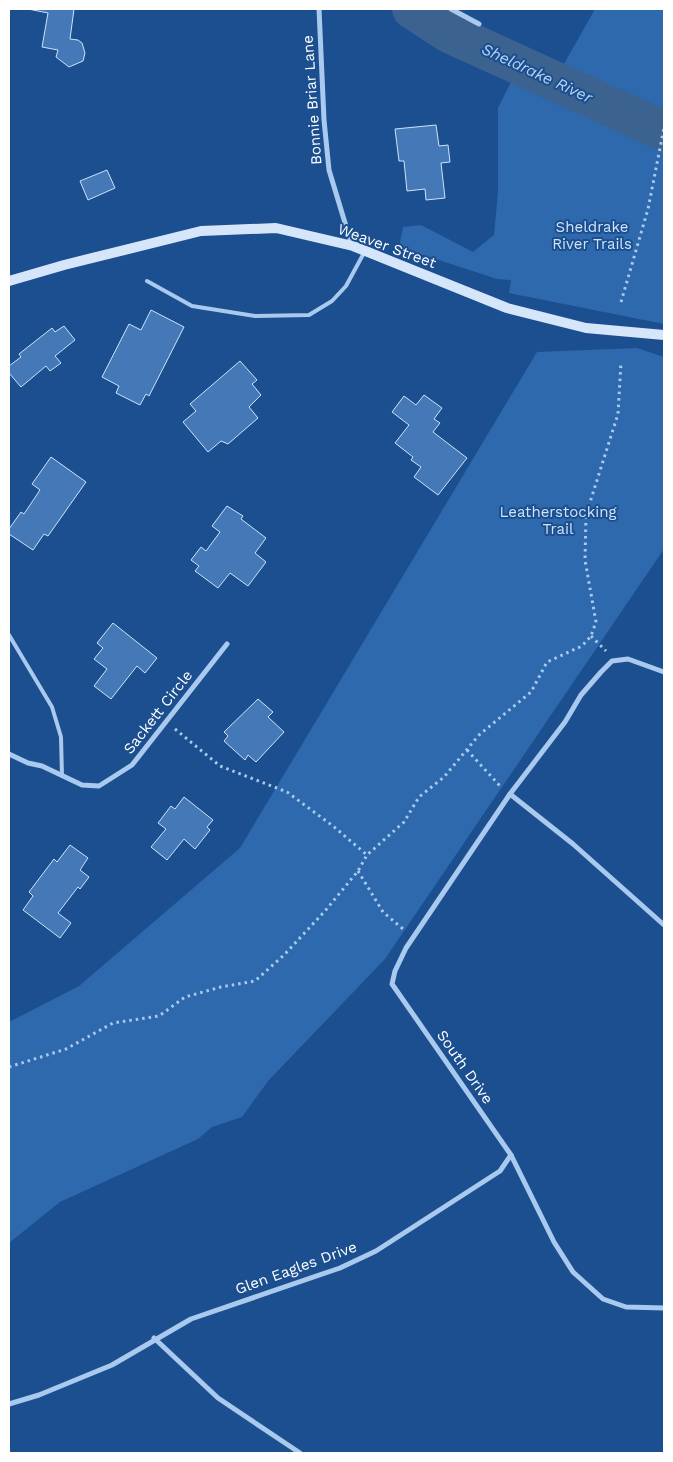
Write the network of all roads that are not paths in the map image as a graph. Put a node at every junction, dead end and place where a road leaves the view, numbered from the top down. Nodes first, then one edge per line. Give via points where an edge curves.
1 (319, 9) edge
2 (451, 9) edge
3 (479, 24) dead end
4 (352, 246) junction
5 (364, 251) junction
6 (9, 281) edge
7 (147, 281) dead end
8 (664, 336) edge
9 (9, 635) edge
10 (227, 644) dead end
11 (664, 672) edge
12 (9, 754) edge
13 (62, 776) junction
14 (510, 794) junction
15 (664, 925) edge
16 (511, 1156) junction
17 (664, 1308) edge
18 (154, 1338) junction
19 (9, 1404) edge
20 (300, 1453) edge

1 - 4 street, Bonnie Briar Lane via 329,170
2 - 3 street
4 - 5 main road, Weaver Street
4 - 6 main road, Weaver Street via 276,228 200,231
5 - 7 lane via 346,286 332,302 310,315 256,316 192,306
5 - 8 main road, Weaver Street via 507,308 586,328
9 - 13 lane via 52,706 60,737
10 - 13 street, Sackett Circle via 132,765 99,786 82,785
11 - 14 street, South Drive via 628,659 612,661 581,695 565,722
12 - 13 street
14 - 15 street via 573,844
14 - 16 street, South Drive via 413,937 395,971 392,984
16 - 17 street, South Drive via 554,1242 573,1272 603,1298 626,1307
16 - 18 street, Glen Eagles Drive via 500,1171 376,1252 340,1268 191,1319
18 - 19 street, Glen Eagles Drive via 112,1365
18 - 20 street via 218,1398

